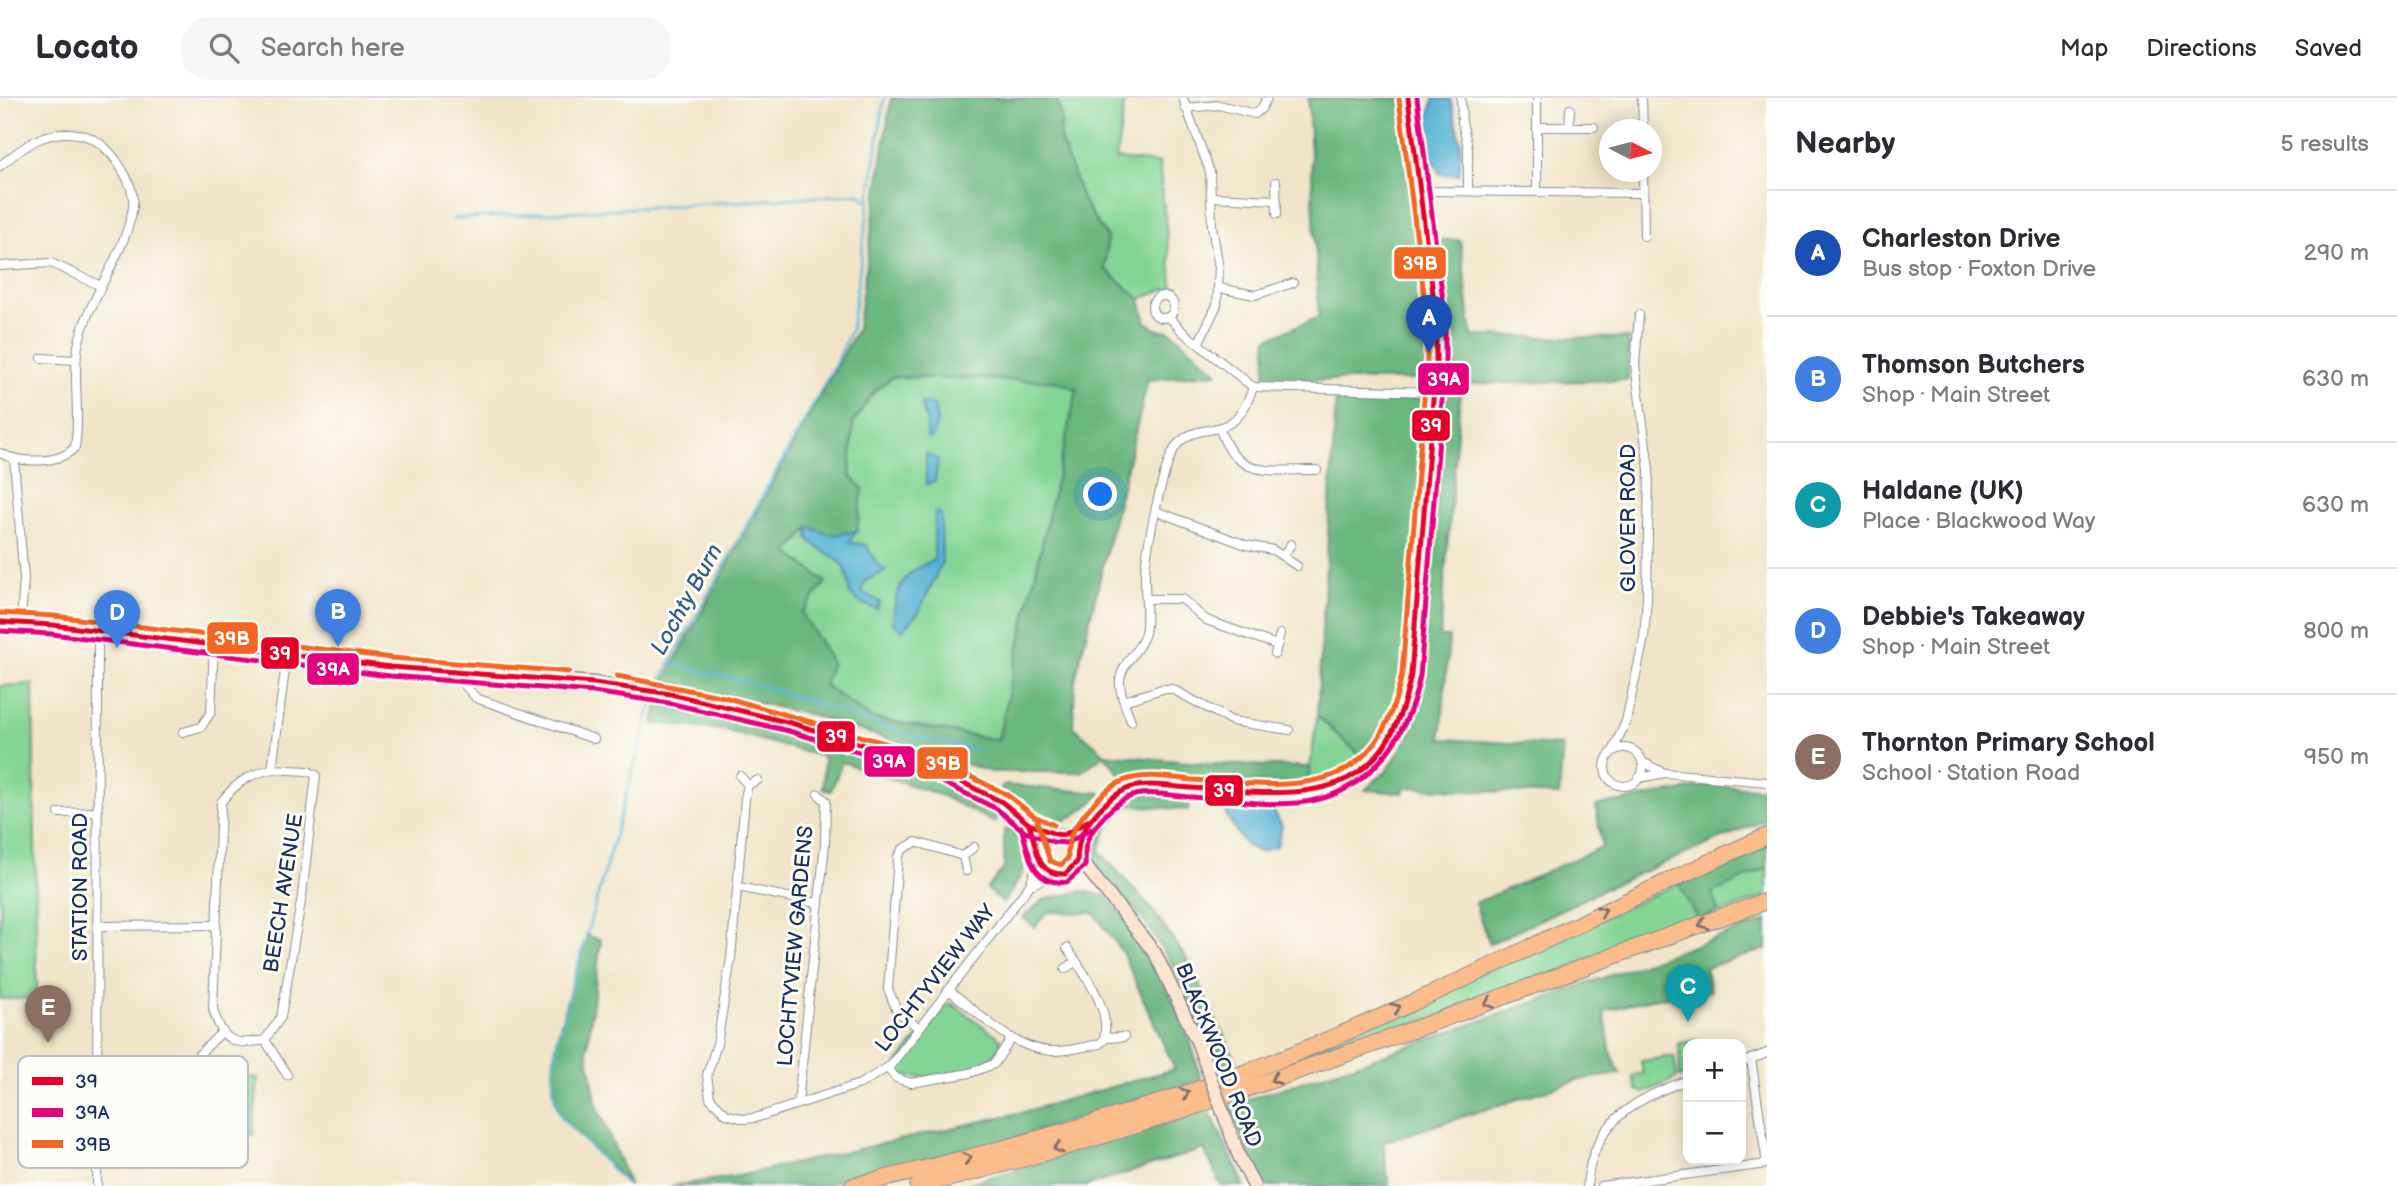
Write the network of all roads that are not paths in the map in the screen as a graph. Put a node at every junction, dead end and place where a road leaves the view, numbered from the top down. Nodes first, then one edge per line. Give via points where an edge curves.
1 (1183, 98) edge
2 (1267, 98) edge
3 (1408, 98) edge
4 (1461, 98) edge
5 (1537, 98) edge
6 (1643, 98) edge
7 (1185, 108) junction
8 (1570, 109) dead end
9 (1643, 119) edge
10 (1537, 127) junction
11 (1569, 127) junction
12 (1594, 127) dead end
13 (0, 166) edge
14 (1276, 182) dead end
15 (1643, 182) edge
16 (1420, 191) junction
17 (1468, 191) junction
18 (1537, 192) junction
19 (1643, 193) junction
20 (1212, 197) junction
21 (1276, 200) junction
22 (1277, 214) dead end
23 (1644, 236) dead end
24 (0, 266) edge
25 (1293, 283) dead end
26 (101, 286) junction
27 (1219, 288) junction
28 (1639, 315) dead end
29 (1169, 317) dead end
30 (1199, 342) junction
31 (41, 358) dead end
32 (76, 360) junction
33 (1253, 387) junction
34 (1434, 392) junction
35 (1220, 430) junction
36 (0, 453) edge
37 (14, 460) junction
38 (1317, 470) dead end
39 (1156, 511) junction
40 (1291, 544) dead end
41 (1283, 556) junction
42 (1297, 566) dead end
43 (1146, 599) junction
44 (21, 621) junction
45 (0, 622) edge
46 (98, 631) junction
47 (1280, 634) dead end
48 (214, 646) junction
49 (286, 655) junction
50 (455, 674) junction
51 (1124, 701) junction
52 (1626, 721) junction
53 (1131, 722) dead end
54 (1289, 730) dead end
55 (183, 732) dead end
56 (594, 739) dead end
57 (1633, 750) junction
58 (1613, 751) junction
59 (1642, 762) junction
60 (272, 769) junction
61 (1665, 773) junction
62 (740, 776) dead end
63 (1639, 778) junction
64 (758, 780) dead end
65 (1767, 782) edge
66 (748, 785) junction
67 (818, 794) dead end
68 (835, 798) dead end
69 (825, 801) junction
70 (98, 812) junction
71 (59, 813) dead end
72 (1091, 819) junction
73 (1029, 824) junction
74 (1059, 835) junction
75 (1767, 835) edge
76 (974, 847) dead end
77 (1077, 851) junction
78 (963, 856) junction
79 (1038, 858) junction
80 (966, 871) dead end
81 (1059, 874) junction
82 (1092, 876) junction
83 (1030, 886) junction
84 (738, 887) junction
85 (1767, 901) edge
86 (817, 903) junction
87 (215, 925) junction
88 (98, 926) junction
89 (1067, 948) dead end
90 (1076, 961) junction
91 (1065, 969) dead end
92 (949, 990) junction
93 (919, 1028) junction
94 (221, 1033) junction
95 (1124, 1037) dead end
96 (1012, 1038) junction
97 (1105, 1038) junction
98 (265, 1040) junction
99 (1767, 1053) edge
100 (98, 1056) edge
101 (198, 1056) edge
102 (1751, 1059) junction
103 (1746, 1061) edge
104 (887, 1068) junction
105 (287, 1075) dead end
106 (1683, 1082) edge
107 (798, 1103) junction
108 (1767, 1164) edge
109 (97, 1168) edge
110 (97, 1186) edge
111 (853, 1186) edge
112 (918, 1186) edge
113 (1254, 1186) edge
114 (1587, 1186) edge
115 (1601, 1186) edge

1 - 7 street
2 - 7 street via 1255,114 1219,105
3 - 16 street
4 - 17 street
5 - 10 street
6 - 9 street
7 - 20 street via 1207,159
8 - 11 street
10 - 11 street
10 - 18 street
11 - 12 street
13 - 26 street via 30,141 49,135 87,136 112,155 131,187 133,205
14 - 21 street
15 - 19 street
16 - 17 street
16 - 34 street via 1436,317
17 - 18 street
18 - 19 street
19 - 23 street
20 - 21 street
20 - 27 street
21 - 22 street
24 - 26 street via 51,263
25 - 27 street via 1255,295
26 - 32 street via 85,319
27 - 30 street via 1211,321
28 - 52 street, GLOVER ROAD via 1635,364 1649,469 1647,598 1644,638
29 - 30 street
30 - 33 street
31 - 32 street
32 - 37 street via 75,447 62,457
33 - 34 street
33 - 35 street via 1239,416
34 - 72 street via 1408,693 1398,725 1380,751 1347,778 1311,792 1135,786 1119,792
35 - 38 street via 1231,456 1247,467
35 - 39 street via 1187,436 1178,443
36 - 37 street
37 - 44 street via 23,579
39 - 41 street
39 - 43 street via 1146,556
40 - 41 street
41 - 42 street
43 - 47 street via 1182,599 1206,620 1276,649
43 - 51 street via 1145,633 1122,671
44 - 45 main road
44 - 46 main road
46 - 48 main road
46 - 70 street, STATION ROAD
48 - 49 main road
48 - 55 street via 211,712 201,727
49 - 50 main road
49 - 60 street
50 - 56 street via 476,698
50 - 73 main road via 594,683 745,711 923,763 1002,802
51 - 53 street
51 - 54 street via 1172,690 1232,721
52 - 57 street, GLOVER ROAD
52 - 58 street, GLOVER ROAD
57 - 58 street
57 - 59 street
58 - 63 street via 1605,765 1608,778 1624,786
59 - 61 street
59 - 63 street
60 - 87 street via 249,774 221,802
60 - 98 street, BEECH AVENUE via 308,771 316,775 317,784 281,1015
61 - 63 street
61 - 65 street
62 - 66 street
64 - 66 street
66 - 84 street, LOCHTYVIEW WAY
67 - 69 street, LOCHTYVIEW GARDENS
68 - 69 street
69 - 86 street, LOCHTYVIEW GARDENS
70 - 71 street
70 - 88 street, STATION ROAD
72 - 74 street
72 - 77 street
73 - 74 main road
73 - 79 main road
74 - 77 main road
74 - 79 main road via 1041,843
111 -> 75 highway via 1002,1149 1234,1077 1376,1018
76 - 78 street
77 - 81 main road via 1074,867
77 - 82 main road, BLACKWOOD ROAD
78 - 80 street
78 - 93 street via 916,842 903,849 897,861 888,989 897,1012
79 - 81 main road via 1044,870
79 - 83 street, LOCHTYVIEW WAY
81 - 82 main road
81 - 83 street, LOCHTYVIEW WAY
82 - 113 main road, BLACKWOOD ROAD, bridge via 1155,953 1197,1041 1238,1156
83 - 92 street, LOCHTYVIEW WAY
84 - 86 street
84 - 107 street, LOCHTYVIEW WAY via 722,1017 707,1088 718,1108 744,1119
85 -> 112 highway via 1231,1095
86 - 107 street, LOCHTYVIEW GARDENS
87 - 88 street
87 - 94 street via 213,1009
88 - 100 street, STATION ROAD
89 - 90 street
90 - 91 street
90 - 97 street via 1096,994
92 - 93 street, LOCHTYVIEW WAY
92 - 96 street
93 - 104 street, LOCHTYVIEW WAY
94 - 98 street via 231,1041
94 - 101 street
95 - 97 street
96 - 97 street via 1050,1051 1099,1044
96 - 104 street via 994,1064 970,1073 911,1083 896,1078
98 - 105 street
99 - 102 street
102 - 103 street
102 - 108 street
104 - 107 street, LOCHTYVIEW WAY via 860,1084
106 - 114 street via 1641,1100 1604,1130 1590,1164
108 - 115 street
109 - 110 street, STATION ROAD

